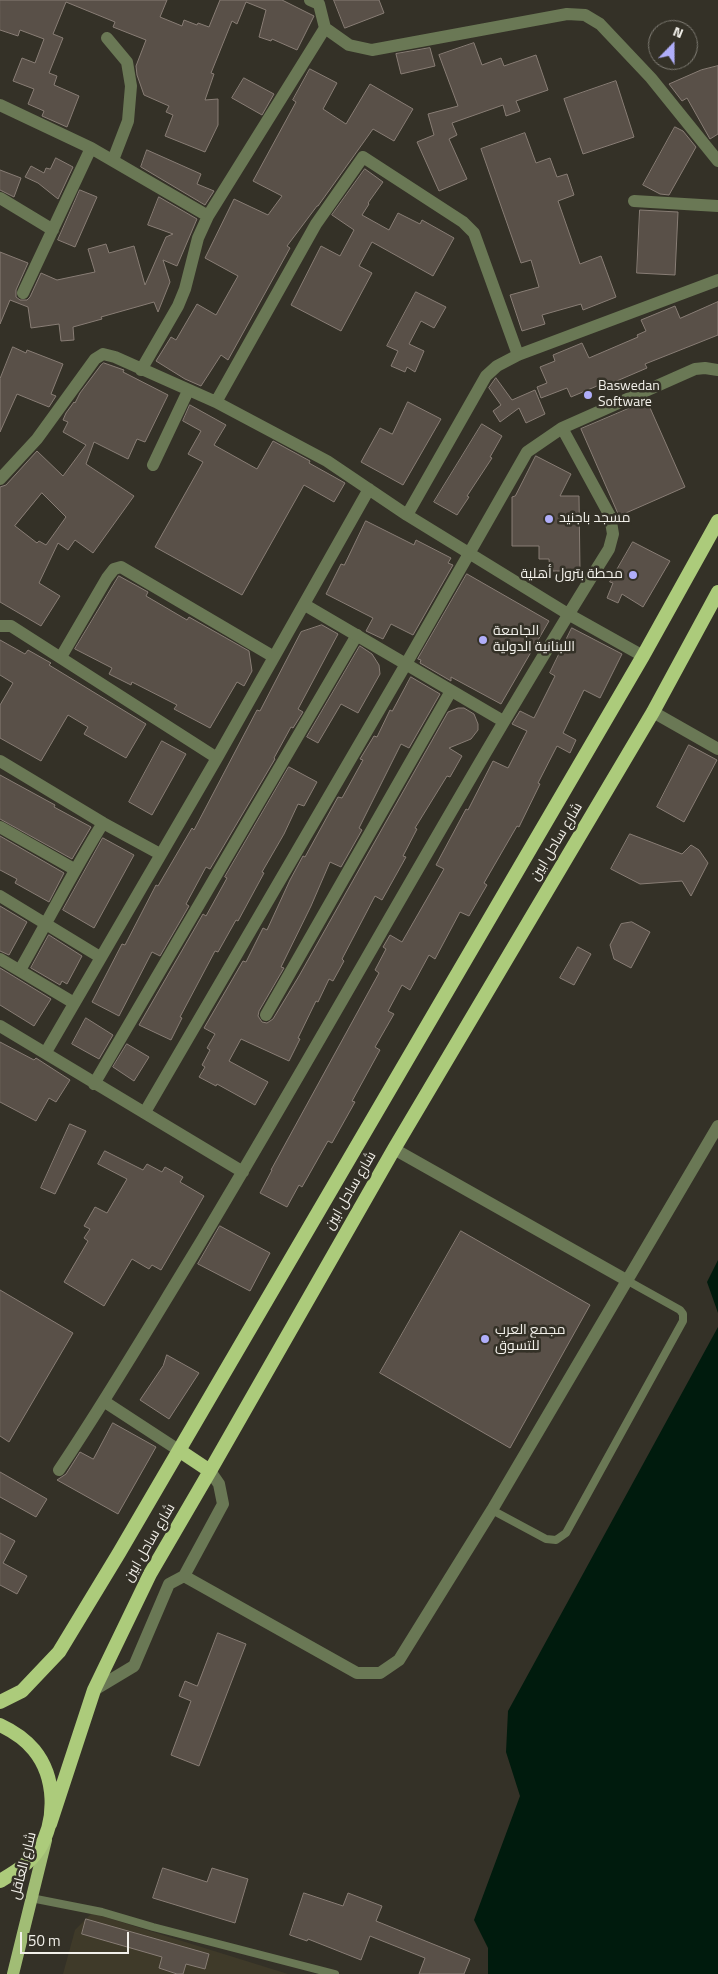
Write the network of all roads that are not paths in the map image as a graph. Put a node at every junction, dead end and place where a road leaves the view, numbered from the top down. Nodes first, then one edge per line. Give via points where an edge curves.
1 (316, 1) edge
2 (325, 28) junction
3 (107, 38) dead end
4 (0, 105) edge
5 (91, 148) junction
6 (112, 160) junction
7 (718, 161) edge
8 (0, 198) edge
9 (634, 201) dead end
10 (718, 206) edge
11 (208, 216) junction
12 (53, 230) junction
13 (718, 280) edge
14 (23, 293) dead end
15 (518, 355) junction
16 (141, 370) junction
17 (718, 370) edge
18 (188, 391) junction
19 (216, 402) junction
20 (562, 428) junction
21 (153, 465) dead end
22 (0, 479) edge
23 (370, 489) junction
24 (407, 515) junction
25 (718, 521) edge
26 (469, 553) junction
27 (718, 592) edge
28 (305, 605) junction
29 (568, 614) junction
30 (0, 626) edge
31 (357, 635) junction
32 (643, 656) junction
33 (61, 657) junction
34 (274, 657) junction
35 (406, 664) junction
36 (452, 691) junction
37 (653, 712) junction
38 (503, 721) junction
39 (718, 749) edge
40 (217, 758) junction
41 (0, 761) edge
42 (103, 822) junction
43 (0, 826) edge
44 (160, 854) junction
45 (74, 869) junction
46 (0, 896) edge
47 (46, 924) junction
48 (100, 957) junction
49 (0, 958) edge
50 (20, 970) junction
51 (74, 1004) junction
52 (266, 1015) dead end
53 (0, 1026) edge
54 (46, 1052) junction
55 (94, 1084) junction
56 (145, 1112) junction
57 (718, 1126) edge
58 (394, 1149) junction
59 (243, 1172) junction
60 (628, 1281) junction
61 (105, 1402) junction
62 (180, 1451) junction
63 (59, 1470) dead end
64 (210, 1471) junction
65 (492, 1510) junction
66 (184, 1576) junction
67 (94, 1690) junction
68 (0, 1702) edge
69 (0, 1725) edge
70 (50, 1824) junction
71 (0, 1880) edge
72 (31, 1898) junction
73 (0, 1971) edge
74 (13, 1972) edge
75 (335, 1974) edge

1 - 2 street
2 - 7 street via 349,45 372,50 567,14 585,15 600,24 651,78
2 - 11 street
3 - 6 street via 127,62 131,86 128,121
4 - 5 street
5 - 6 street
5 - 12 street
6 - 11 street
8 - 12 street
9 - 10 street
11 - 16 street via 198,238 178,306
12 - 14 street
13 - 15 street
15 - 19 street via 474,233 463,222 363,157 316,224
15 - 24 street via 486,376
16 - 18 street
16 - 22 street via 103,354 94,359 38,439
17 - 20 street via 695,369
18 - 19 street
18 - 21 street
19 - 23 street via 327,461
20 - 26 street via 527,452
20 - 29 street via 610,516 613,534 609,548
23 - 24 street
23 - 28 street
24 - 26 street
25 - 32 highway, شارع ساحل ابين
26 - 29 street
26 - 35 street
27 - 37 highway, شارع ساحل ابين
28 - 31 street
28 - 34 street
29 - 32 street
29 - 38 street
30 - 33 street via 11,626
31 - 35 street
31 - 55 street
32 - 62 highway, شارع ساحل ابين
33 - 34 street via 107,578 114,569 121,567
33 - 40 street
34 - 40 street
35 - 36 street
35 - 56 street
36 - 38 street
36 - 52 street
37 - 39 street
37 - 58 highway, شارع ساحل ابين
38 - 59 street
40 - 44 street
41 - 42 street
42 - 44 street
42 - 45 street
43 - 45 street
44 - 48 street
45 - 47 street
46 - 47 street
47 - 48 street
47 - 50 street
48 - 51 street
49 - 50 street
50 - 51 street
51 - 54 street
53 - 54 street
54 - 55 street
55 - 56 street
56 - 59 street
57 - 60 street
58 - 60 street
58 - 64 highway, شارع ساحل ابين
59 - 61 street
60 - 65 street
60 - 65 lane via 680,1310 683,1321 566,1533 556,1540 546,1540
61 - 62 street
61 - 63 street
62 - 64 highway
62 - 68 highway, شارع ساحل ابين via 58,1652 22,1691
64 - 66 street via 219,1484 223,1504
64 - 67 highway, شارع ساحل ابين via 150,1574
65 - 66 street via 399,1660 380,1673 357,1673
66 - 67 street via 170,1584 134,1666
67 - 70 highway, شارع ساحل ابين
69 - 70 highway via 16,1732 34,1750 47,1773 52,1798
70 - 71 highway via 38,1849 20,1870
70 - 72 main road, شارع العاقل
72 - 74 main road, شارع العاقل
72 - 75 lane via 102,1912
73 - 74 main road

